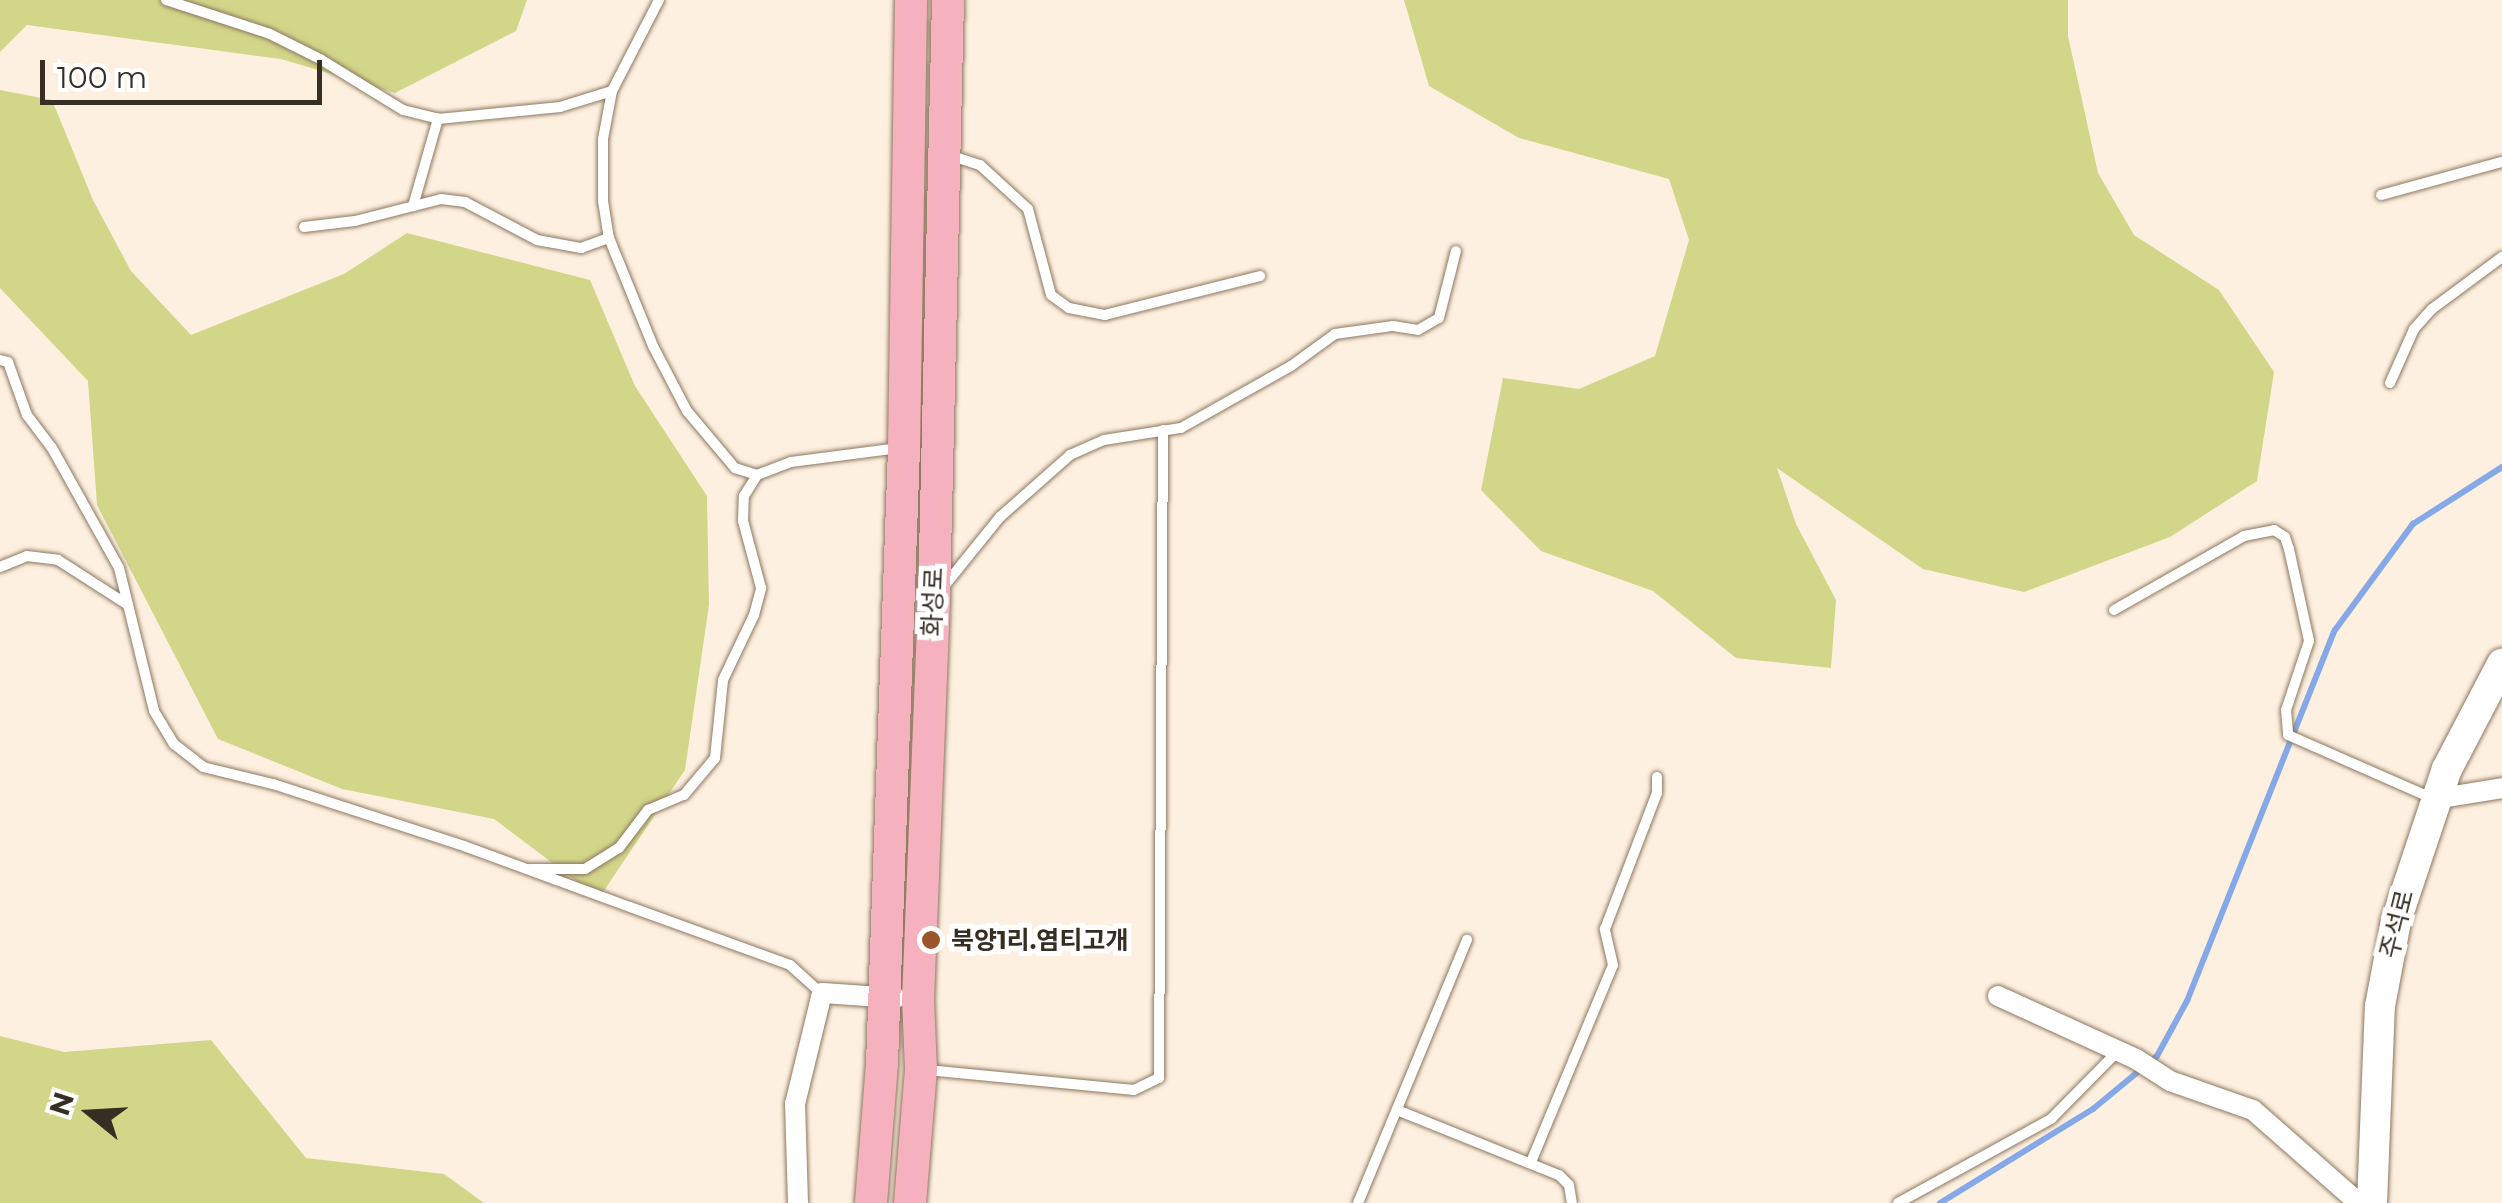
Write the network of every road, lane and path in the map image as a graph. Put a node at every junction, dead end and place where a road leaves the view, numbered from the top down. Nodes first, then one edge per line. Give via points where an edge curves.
1 (166, 0) edge
2 (658, 0) edge
3 (911, 0) edge
4 (948, 0) edge
5 (612, 91) junction
6 (438, 119) junction
7 (943, 154) junction
8 (2502, 162) edge
9 (2381, 195) dead end
10 (413, 206) junction
11 (304, 227) dead end
12 (608, 238) junction
13 (1456, 251) dead end
14 (2502, 256) edge
15 (1260, 276) dead end
16 (0, 360) edge
17 (2390, 384) dead end
18 (1163, 430) junction
19 (904, 448) junction
20 (757, 475) junction
21 (0, 567) edge
22 (934, 598) junction
23 (128, 605) junction
24 (2114, 610) dead end
25 (2502, 664) edge
26 (1657, 777) dead end
27 (2502, 788) edge
28 (2435, 799) junction
29 (524, 869) junction
30 (1467, 940) dead end
31 (822, 993) junction
32 (1998, 996) dead end
33 (884, 998) junction
34 (918, 1000) junction
35 (2127, 1055) junction
36 (921, 1070) junction
37 (1396, 1110) junction
38 (1531, 1162) junction
39 (798, 1203) edge
40 (871, 1203) edge
41 (910, 1203) edge
42 (1358, 1203) edge
43 (1572, 1203) edge
44 (1898, 1203) edge
45 (2360, 1203) edge
46 (2372, 1203) edge

1 - 6 lane via 270,34 403,110
2 - 5 lane
3 - 19 main road, 화성로
4 - 7 main road, 화성로
5 - 6 lane via 560,107
5 - 12 lane via 603,139
6 - 10 lane
7 - 15 lane via 980,164 1028,209 1051,295 1070,308 1105,316
7 - 22 main road, 화성로
8 - 9 lane
10 - 11 lane
10 - 12 lane via 465,202 536,240 581,248
12 - 20 lane via 687,411 735,468
13 - 18 lane via 1439,318 1418,330 1393,326 1335,334 1217,410
14 - 17 lane via 2414,328
16 - 23 lane via 8,362 28,415 120,568
18 - 22 lane via 1104,440 1070,454 1000,517
18 - 36 lane via 1159,1078 1134,1090
19 - 20 lane via 792,462
19 - 33 main road, 화성로
20 - 29 lane via 744,496 743,521 761,588 723,680 715,758 684,795 648,810 619,848 585,869
21 - 23 lane via 27,556 58,560
22 - 34 main road, 화성로
23 - 29 lane via 154,710 174,744 203,767
24 - 28 lane via 2244,536 2261,529 2285,537 2309,641 2286,710 2288,735
25 - 28 main road, 주석로
26 - 38 lane via 1605,929 1613,965
27 - 28 street
28 - 46 main road, 주석로 via 2386,964
29 - 31 lane via 790,965
30 - 37 lane
31 - 33 street
31 - 39 street via 795,1104
32 - 35 street
33 - 34 street
33 - 40 main road, 화성로
34 - 36 main road, 화성로
35 - 44 lane via 2051,1119
35 - 45 street via 2170,1080 2253,1110
36 - 41 main road, 화성로
37 - 38 lane
37 - 42 lane
38 - 43 lane via 1570,1184

